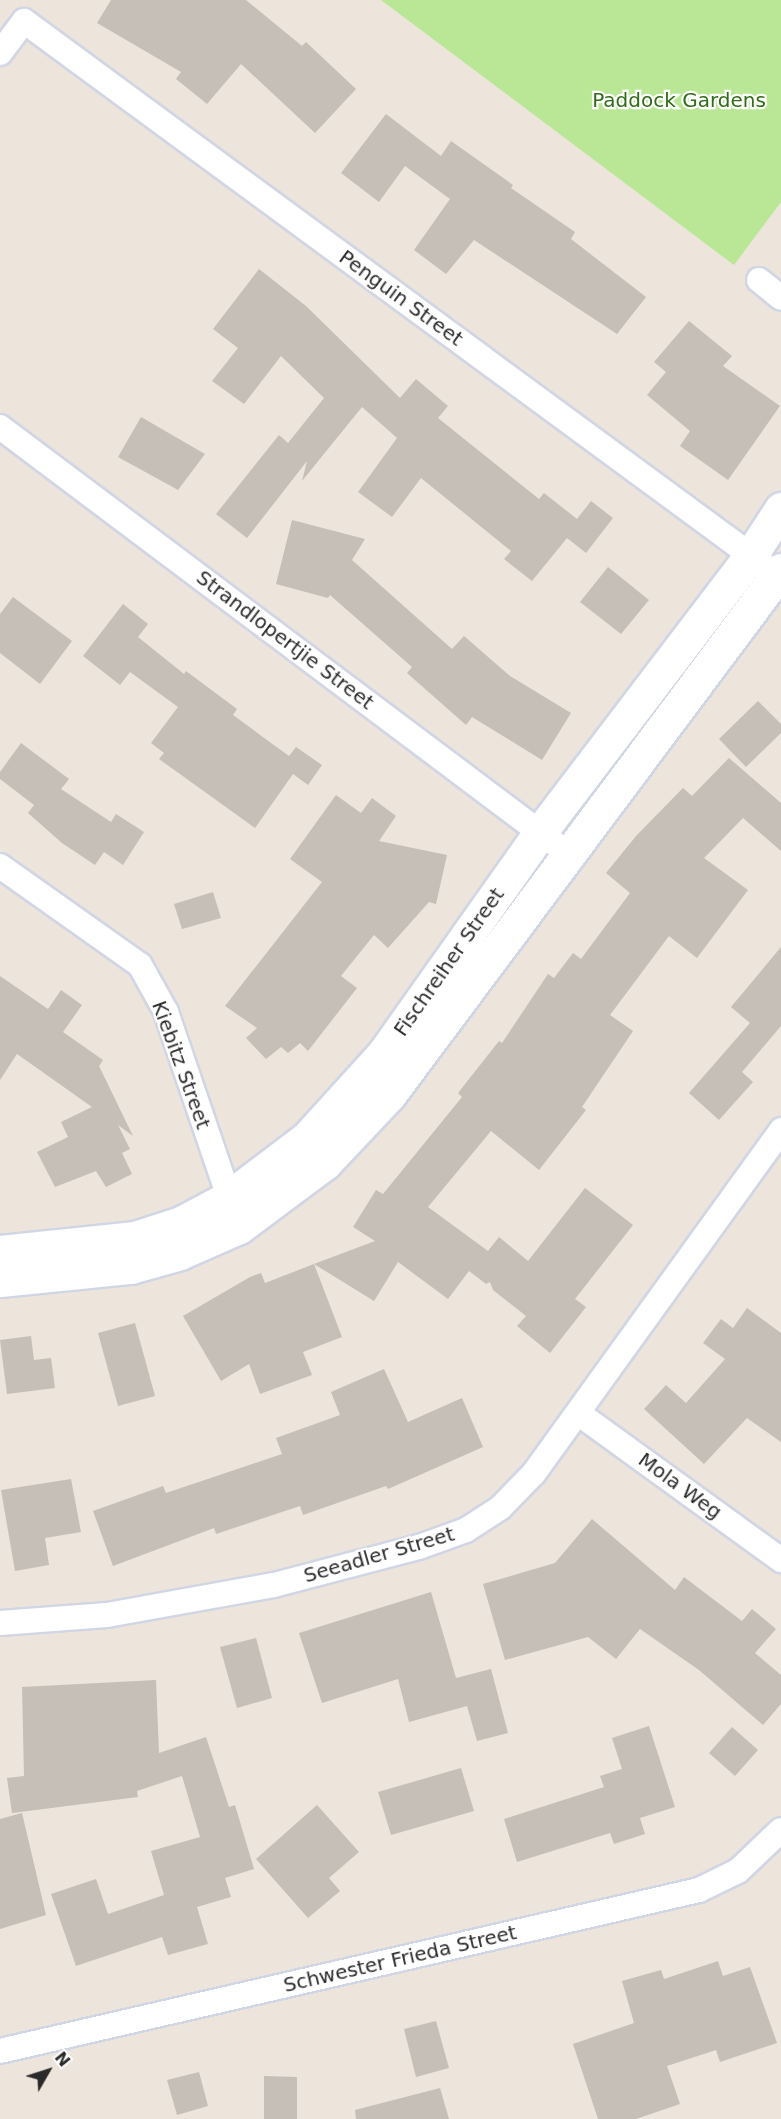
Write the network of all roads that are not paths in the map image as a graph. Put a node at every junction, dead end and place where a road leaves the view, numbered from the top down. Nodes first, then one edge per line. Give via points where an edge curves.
1 (0, 53) edge
2 (759, 280) dead end
3 (781, 298) edge
4 (0, 427) edge
5 (781, 508) edge
6 (751, 555) junction
7 (780, 572) edge
8 (541, 831) junction
9 (570, 855) junction
10 (0, 866) edge
11 (781, 1130) edge
12 (234, 1213) junction
13 (0, 1252) edge
14 (0, 1280) edge
15 (578, 1413) junction
16 (781, 1560) edge
17 (0, 1623) edge
18 (781, 1830) edge
19 (0, 2051) edge

1 - 6 street, Penguin Street via 24,21
2 - 3 street
4 - 8 street, Strandlopertjie Street
5 - 6 street, Fischreiher Street
6 - 7 street, Penguin Street
6 - 8 street, Fischreiher Street
7 - 9 street, Fischreiher Street
8 - 9 street, Strandlopertjie Street
8 - 12 street, Fischreiher Street via 384,1053
9 - 12 street, Fischreiher Street via 389,1095 325,1163
10 - 12 street, Kiebitz Street via 140,965 166,1012
11 - 15 street, Seeadler Street
12 - 13 street, Fischreiher Street via 181,1223 135,1238
12 - 14 street, Fischreiher Street via 180,1253 131,1267
15 - 16 street, Mola Weg
15 - 17 street, Seeadler Street via 534,1473 500,1508 466,1530 419,1547 274,1585 107,1615
18 - 19 street, Schwester Frieda Street via 738,1871 699,1890

